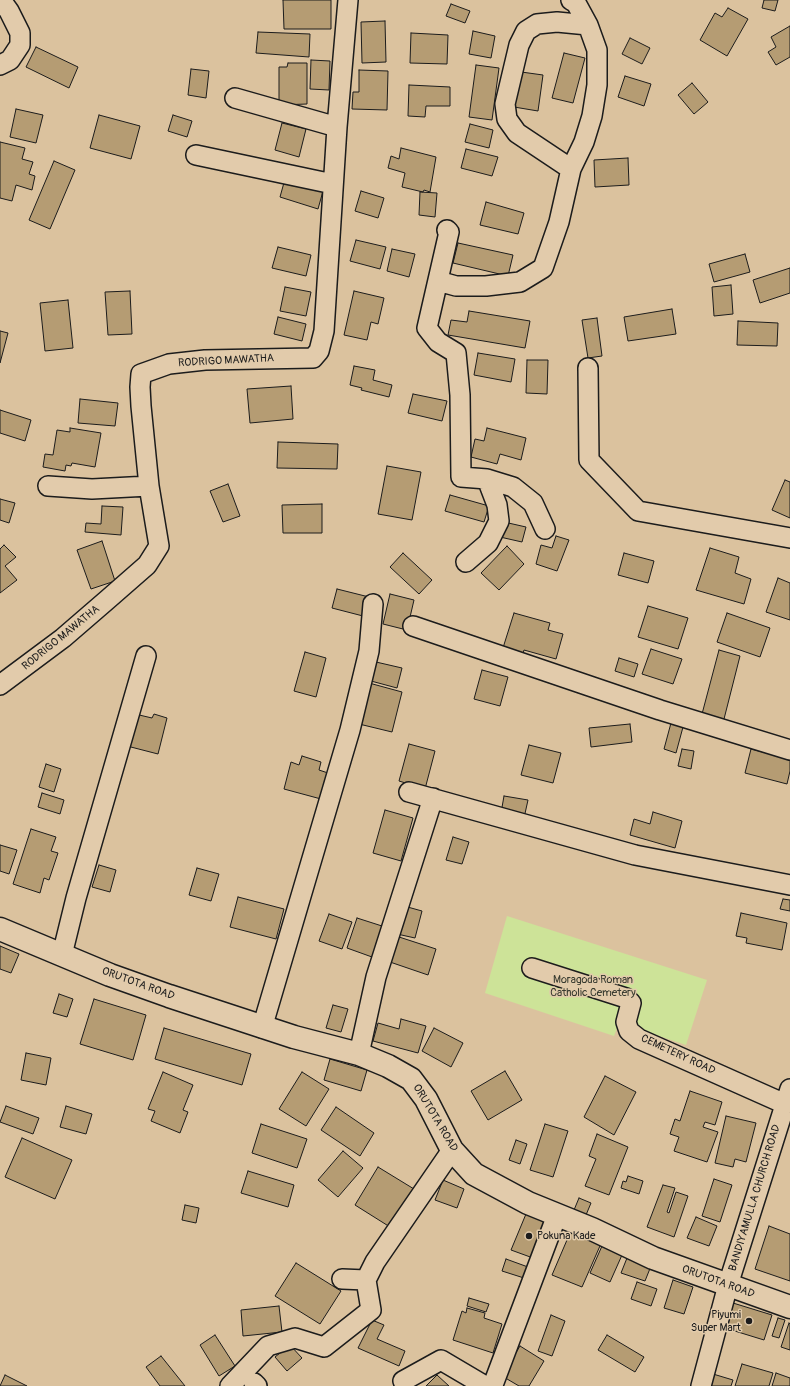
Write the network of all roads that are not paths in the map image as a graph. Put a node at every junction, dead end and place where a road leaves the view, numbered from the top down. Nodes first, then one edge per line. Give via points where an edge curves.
1 (1, 0) edge
2 (348, 0) edge
3 (571, 0) edge
4 (588, 25) junction
5 (0, 65) edge
6 (235, 98) dead end
7 (337, 127) junction
8 (196, 155) dead end
9 (571, 169) junction
10 (333, 184) junction
11 (447, 230) dead end
12 (438, 281) junction
13 (588, 368) dead end
14 (487, 479) junction
15 (48, 486) dead end
16 (150, 486) junction
17 (545, 529) dead end
18 (790, 538) edge
19 (466, 562) dead end
20 (373, 604) dead end
21 (414, 626) dead end
22 (146, 656) dead end
23 (0, 685) edge
24 (790, 750) edge
25 (409, 792) dead end
26 (433, 798) junction
27 (790, 886) edge
28 (0, 929) edge
29 (62, 955) junction
30 (532, 968) dead end
31 (262, 1028) junction
32 (359, 1054) junction
33 (787, 1096) edge
34 (452, 1150) junction
35 (557, 1215) junction
36 (342, 1279) dead end
37 (366, 1280) junction
38 (728, 1285) junction
39 (790, 1307) edge
40 (403, 1381) dead end
41 (230, 1386) edge
42 (486, 1386) edge
43 (701, 1386) edge

1 - 5 street via 20,33 20,45 10,60
2 - 7 street, RODRIGO MAWATHA
3 - 4 street via 576,3
4 - 9 street via 597,50 597,85 592,116 584,142
4 - 9 street via 557,22 537,24 526,31 519,45 505,104 506,119 516,133
6 - 7 street
7 - 10 street, RODRIGO MAWATHA
8 - 10 street
9 - 12 street via 559,222 543,268 520,282 456,286
10 - 16 street, RODRIGO MAWATHA via 324,331 319,351 313,358 205,360 169,364 142,374 141,406
11 - 12 street via 450,232
12 - 14 street via 427,328 438,342 456,353 460,395 461,477
13 - 18 street via 589,460 638,511
14 - 17 street via 514,487 533,503
14 - 19 street via 497,505 499,521 488,543
15 - 16 street via 92,489
16 - 23 street, RODRIGO MAWATHA via 159,546 147,565 63,638
20 - 31 street via 369,651 350,730
21 - 24 street via 660,710
22 - 29 street
25 - 26 street
26 - 27 street via 635,855
26 - 32 street via 376,977
28 - 29 main road, ORUTOTA ROAD
29 - 31 main road, ORUTOTA ROAD via 110,975
30 - 33 street, CEMETERY ROAD via 626,998 631,1003 626,1022 630,1031 639,1039
31 - 32 main road, ORUTOTA ROAD
32 - 34 main road, ORUTOTA ROAD via 411,1079 426,1099
33 - 38 street, BANDIYAMULLA CHURCH ROAD
34 - 35 main road, ORUTOTA ROAD via 474,1174 528,1203
34 - 37 street via 375,1262
35 - 38 main road, ORUTOTA ROAD via 653,1258
35 - 42 street via 493,1385
36 - 37 street
37 - 41 street via 371,1310 324,1347 295,1338 268,1346
38 - 39 main road, ORUTOTA ROAD
38 - 43 street, BANDIYAMULLA CHURCH ROAD
40 - 42 street via 441,1360

